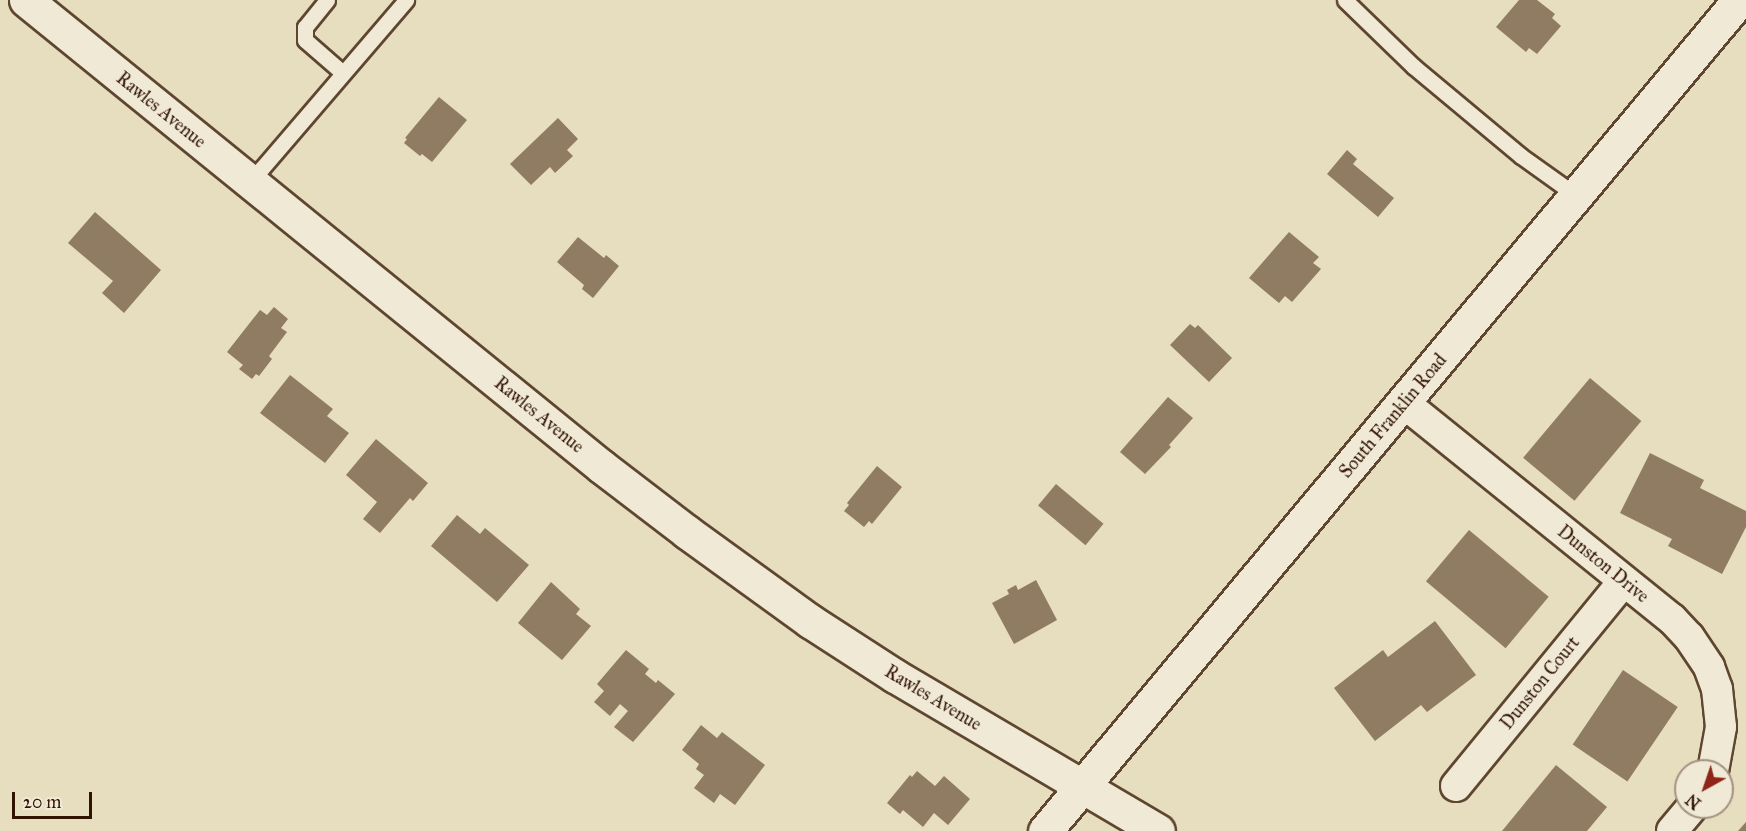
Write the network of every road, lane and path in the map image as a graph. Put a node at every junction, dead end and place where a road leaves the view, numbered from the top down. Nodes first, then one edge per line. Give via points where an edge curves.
1 (26, 0) edge
2 (327, 0) edge
3 (406, 0) edge
4 (1345, 0) edge
5 (1739, 0) edge
6 (343, 73) junction
7 (250, 182) junction
8 (1577, 196) junction
9 (1404, 403) junction
10 (1624, 581) junction
11 (1716, 759) edge
12 (1082, 786) junction
13 (1456, 786) dead end
14 (1682, 819) edge
15 (1045, 831) edge
16 (1158, 831) edge
17 (1672, 831) edge

1 - 7 street, Rawles Avenue
2 - 6 lane via 305,27 305,40
3 - 6 lane
4 - 8 lane via 1413,66 1521,156
5 - 8 street, South Franklin Road
6 - 7 lane
7 - 12 street, Rawles Avenue via 602,467 777,597 895,676
8 - 9 street, South Franklin Road
9 - 10 street, Dunston Drive
9 - 12 street, South Franklin Road
10 - 11 street, Dunston Drive via 1681,627 1708,667 1721,714
10 - 13 street, Dunston Court
12 - 15 street, South Franklin Road
12 - 16 street, Rawles Avenue
14 - 17 street

